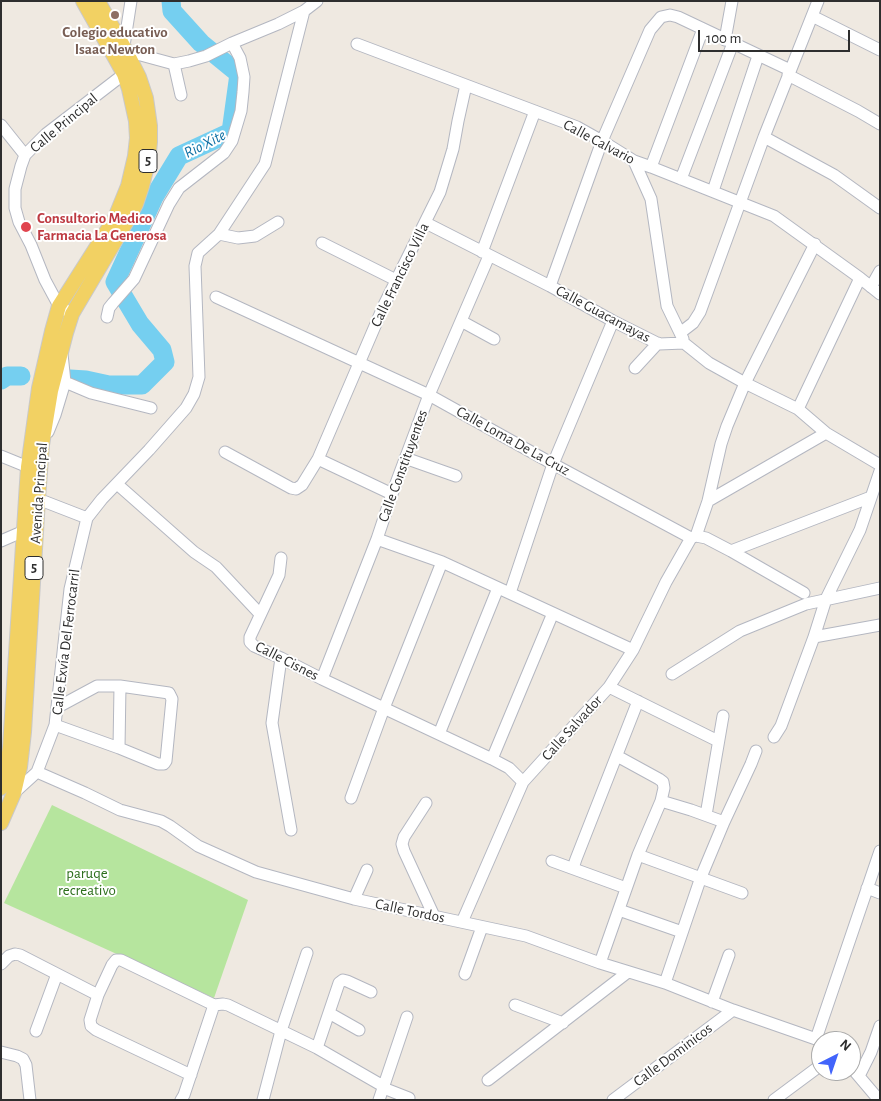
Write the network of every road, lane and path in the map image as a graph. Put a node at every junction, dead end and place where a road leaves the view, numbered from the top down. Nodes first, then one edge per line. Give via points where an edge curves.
1 (83, 1) edge
2 (98, 1) edge
3 (131, 1) edge
4 (317, 1) edge
5 (732, 1) edge
6 (818, 1) edge
7 (304, 11) junction
8 (812, 16) junction
9 (703, 30) junction
10 (729, 42) junction
11 (357, 44) dead end
12 (229, 45) junction
13 (125, 48) junction
14 (880, 50) edge
15 (758, 56) junction
16 (174, 64) junction
17 (789, 73) junction
18 (124, 74) junction
19 (466, 85) junction
20 (181, 95) dead end
21 (535, 111) junction
22 (880, 124) edge
23 (1, 125) edge
24 (764, 137) junction
25 (602, 141) junction
26 (25, 155) junction
27 (634, 161) junction
28 (651, 167) junction
29 (681, 178) junction
30 (713, 192) junction
31 (740, 202) junction
32 (880, 208) edge
33 (278, 222) dead end
34 (426, 223) junction
35 (219, 234) junction
36 (322, 243) dead end
37 (815, 244) junction
38 (486, 254) junction
39 (880, 270) edge
40 (860, 278) junction
41 (396, 280) junction
42 (550, 286) junction
43 (876, 290) edge
44 (216, 297) dead end
45 (59, 306) junction
46 (72, 314) junction
47 (108, 317) dead end
48 (461, 320) junction
49 (613, 321) junction
50 (682, 338) junction
51 (494, 339) dead end
52 (658, 343) junction
53 (61, 349) junction
54 (359, 363) junction
55 (635, 368) dead end
56 (65, 382) junction
57 (745, 384) junction
58 (429, 395) junction
59 (151, 408) dead end
60 (798, 409) junction
61 (826, 433) junction
62 (42, 446) junction
63 (224, 452) dead end
64 (1, 456) edge
65 (406, 458) junction
66 (318, 459) junction
67 (554, 464) junction
68 (880, 465) edge
69 (28, 467) junction
70 (880, 471) edge
71 (456, 476) dead end
72 (117, 484) junction
73 (392, 494) junction
74 (871, 497) junction
75 (38, 499) junction
76 (708, 501) junction
77 (87, 518) junction
78 (24, 531) junction
79 (693, 537) junction
80 (377, 539) junction
81 (1, 540) edge
82 (732, 551) junction
83 (281, 558) dead end
84 (442, 562) junction
85 (498, 588) junction
86 (880, 588) edge
87 (510, 593) junction
88 (804, 593) dead end
89 (826, 599) junction
90 (553, 613) junction
91 (260, 614) junction
92 (880, 625) edge
93 (814, 637) junction
94 (633, 650) junction
95 (281, 658) junction
96 (672, 674) dead end
97 (322, 679) junction
98 (120, 686) junction
99 (609, 687) junction
100 (638, 701) junction
101 (58, 707) junction
102 (384, 708) junction
103 (723, 716) dead end
104 (55, 725) junction
105 (439, 734) junction
106 (774, 737) dead end
107 (718, 741) junction
108 (119, 748) junction
109 (756, 750) dead end
110 (617, 756) junction
111 (492, 759) junction
112 (37, 772) junction
113 (522, 782) junction
114 (8, 791) edge
115 (351, 798) dead end
116 (662, 801) junction
117 (426, 803) dead end
118 (706, 815) junction
119 (724, 822) junction
120 (1, 823) edge
121 (291, 830) dead end
122 (880, 851) edge
123 (638, 856) junction
124 (552, 861) dead end
125 (573, 868) junction
126 (367, 870) dead end
127 (701, 878) junction
128 (626, 888) junction
129 (867, 888) junction
130 (742, 893) dead end
131 (880, 893) edge
132 (354, 899) junction
133 (619, 910) junction
134 (434, 916) junction
135 (462, 922) junction
136 (482, 926) junction
137 (682, 932) junction
138 (307, 953) dead end
139 (729, 955) dead end
140 (600, 963) junction
141 (1, 964) edge
142 (628, 972) junction
143 (57, 974) junction
144 (466, 974) dead end
145 (664, 983) junction
146 (371, 992) dead end
147 (98, 995) junction
148 (712, 1002) junction
149 (214, 1005) junction
150 (515, 1005) dead end
151 (733, 1010) junction
152 (328, 1013) junction
153 (407, 1017) dead end
154 (563, 1023) junction
155 (880, 1026) edge
156 (359, 1030) dead end
157 (36, 1031) dead end
158 (281, 1031) junction
159 (822, 1031) edge
160 (811, 1037) edge
161 (317, 1048) junction
162 (1, 1052) edge
163 (875, 1054) edge
164 (811, 1072) edge
165 (861, 1073) edge
166 (191, 1075) junction
167 (861, 1079) edge
168 (488, 1080) dead end
169 (382, 1086) junction
170 (409, 1098) dead end
171 (30, 1100) edge
172 (181, 1100) edge
173 (262, 1100) edge
174 (379, 1100) edge
175 (613, 1100) edge
176 (774, 1100) edge
177 (878, 1100) edge

1 - 18 main road, 5
2 - 13 main road, 5
3 - 13 street
4 - 7 street
5 - 10 street
6 - 8 street
7 - 12 street
7 - 35 street, Calle Exvía Del Ferrocarril via 265,164
8 - 14 street
8 - 17 street
9 - 10 street
9 - 25 street via 670,14 661,17 650,30
9 - 28 street
10 - 15 street
10 - 29 street
11 - 19 street, Calle Calvario
12 - 16 street via 206,56
12 - 47 street via 240,58 244,77 241,110 232,141 224,153 179,188 138,271 109,308
13 - 16 street
13 - 46 main road, 5 via 140,77 146,98 150,126 148,162 128,221
15 - 17 street
15 - 30 street
16 - 20 street
17 - 22 street
17 - 24 street
18 - 26 street, Calle Principal via 46,134
18 - 45 main road, 5 via 136,121 135,156 128,186 115,218
19 - 21 street, Calle Calvario
19 - 34 street, Calle Francisco Villa via 453,149 440,192
21 - 25 street, Calle Calvario via 577,127
21 - 38 street, Calle Constituyentes
23 - 26 street
24 - 31 street
24 - 32 street via 834,175
25 - 27 street, Calle Calvario
25 - 42 street
26 - 45 street, Calle Principal via 15,189 15,208
27 - 28 street, Calle Calvario
27 - 50 street via 651,199 667,306
28 - 29 street, Calle Calvario
29 - 30 street, Calle Calvario
30 - 31 street, Calle Calvario
31 - 37 street, Calle Calvario via 774,216
31 - 50 street via 700,312
33 - 35 street via 255,236 238,238
34 - 38 street, Calle Guacamayas
34 - 41 street, Calle Francisco Villa
35 - 72 street, Calle Exvía Del Ferrocarril via 198,253 194,266 199,377 194,394 186,408
36 - 41 street
37 - 40 street, Calle Calvario
37 - 57 street, Calle Salvador
38 - 42 street, Calle Guacamayas
38 - 48 street, Calle Constituyentes
39 - 43 street
40 - 43 street, Calle Calvario
40 - 60 street
41 - 54 street, Calle Francisco Villa
42 - 49 street, Calle Guacamayas
44 - 54 street, Calle Loma De La Cruz
45 - 46 street
45 - 69 main road, Avenida Principal / 5 via 39,388
46 - 53 main road, Avenida Principal / 5
48 - 51 street
48 - 58 street, Calle Constituyentes
49 - 52 street, Calle Guacamayas
49 - 67 street
50 - 52 street, Calle Guacamayas
50 - 57 street via 709,363
52 - 55 street
53 - 56 street
53 - 62 main road, Avenida Principal / 5 via 50,391
54 - 58 street, Calle Loma De La Cruz
54 - 66 street, Calle Francisco Villa
56 - 59 street via 91,393
56 - 62 street
57 - 60 street
57 - 76 street, Calle Salvador via 721,444
58 - 65 street, Calle Constituyentes
58 - 67 street, Calle Loma De La Cruz
60 - 61 street
61 - 68 street
61 - 76 street
62 - 75 main road, Avenida Principal / 5
63 - 66 street, Calle Francisco Villa via 296,489
64 - 69 street
65 - 71 street
65 - 73 street, Calle Constituyentes
66 - 73 street
67 - 79 street, Calle Loma De La Cruz
67 - 87 street
69 - 78 main road, Avenida Principal / 5
70 - 74 street
72 - 77 street, Calle Exvía Del Ferrocarril
72 - 91 street via 194,552 216,567
73 - 80 street, Calle Constituyentes
74 - 82 street
74 - 89 street via 860,530
75 - 77 street
75 - 114 main road, Avenida Principal / 5 via 24,732 20,767
76 - 79 street, Calle Salvador
77 - 101 street, Calle Exvía Del Ferrocarril via 70,589
78 - 81 street
78 - 114 main road, Avenida Principal / 5 via 10,747 5,777
79 - 82 street, Calle Loma De La Cruz via 706,538
79 - 94 street, Calle Salvador via 666,582
80 - 84 street
80 - 97 street, Calle Constituyentes
82 - 88 street, Calle Loma De La Cruz
83 - 91 street via 279,575
84 - 85 street
84 - 102 street
85 - 87 street
85 - 105 street
86 - 89 street
87 - 90 street
89 - 93 street
89 - 96 street via 740,631
90 - 94 street
90 - 111 street
91 - 95 street, Calle Cisnes via 250,642
92 - 93 street
93 - 106 street
94 - 99 street, Calle Salvador
95 - 97 street, Calle Cisnes
95 - 121 street via 272,723
97 - 102 street, Calle Cisnes
98 - 101 street via 97,686
98 - 108 street
98 - 108 street via 169,693 172,699 164,764
99 - 100 street
99 - 113 street, Calle Salvador
100 - 107 street
100 - 110 street
101 - 104 street, Calle Exvía Del Ferrocarril
102 - 105 street, Calle Cisnes
102 - 115 street
103 - 107 street
104 - 108 street
104 - 112 street, Calle Exvía Del Ferrocarril
105 - 111 street, Calle Cisnes
107 - 118 street
109 - 119 street
110 - 116 street via 663,782
110 - 125 street
111 - 113 street, Calle Cisnes via 509,768
112 - 114 street
112 - 132 street, Calle Tordos via 120,810 161,821 198,846 256,872
113 - 135 street, Calle Salvador
114 - 120 main road, Avenida Principal / 5
116 - 118 street
116 - 123 street
117 - 134 street via 402,844
118 - 119 street
119 - 127 street
122 - 129 street
123 - 127 street
123 - 128 street
124 - 125 street
125 - 128 street
126 - 132 street
127 - 130 street
127 - 137 street
128 - 133 street
129 - 131 street
129 - 159 street
132 - 134 street, Calle Tordos
133 - 137 street
133 - 140 street
134 - 135 street, Calle Tordos
135 - 136 street, Calle Tordos
136 - 140 street, Calle Tordos via 526,936
136 - 144 street
137 - 145 street
138 - 158 street
139 - 148 street
140 - 142 street, Calle Tordos
141 - 143 street via 15,954
142 - 145 street, Calle Tordos
142 - 154 street
143 - 147 street
143 - 157 street
145 - 148 street, Calle Tordos
146 - 152 street via 343,980
147 - 149 street via 112,965 121,960
147 - 166 street via 91,1026
148 - 151 street, Calle Tordos
149 - 158 street via 228,1005
149 - 166 street
150 - 154 street
151 - 160 street, Calle Tordos
151 - 175 street, Calle Dominicos
152 - 156 street
152 - 161 street
153 - 169 street
154 - 168 street
155 - 163 street
158 - 161 street
158 - 173 street
161 - 169 street
162 - 171 street via 23,1059
163 - 165 street
164 - 176 street
166 - 172 street
167 - 177 street
169 - 170 street
169 - 174 street

